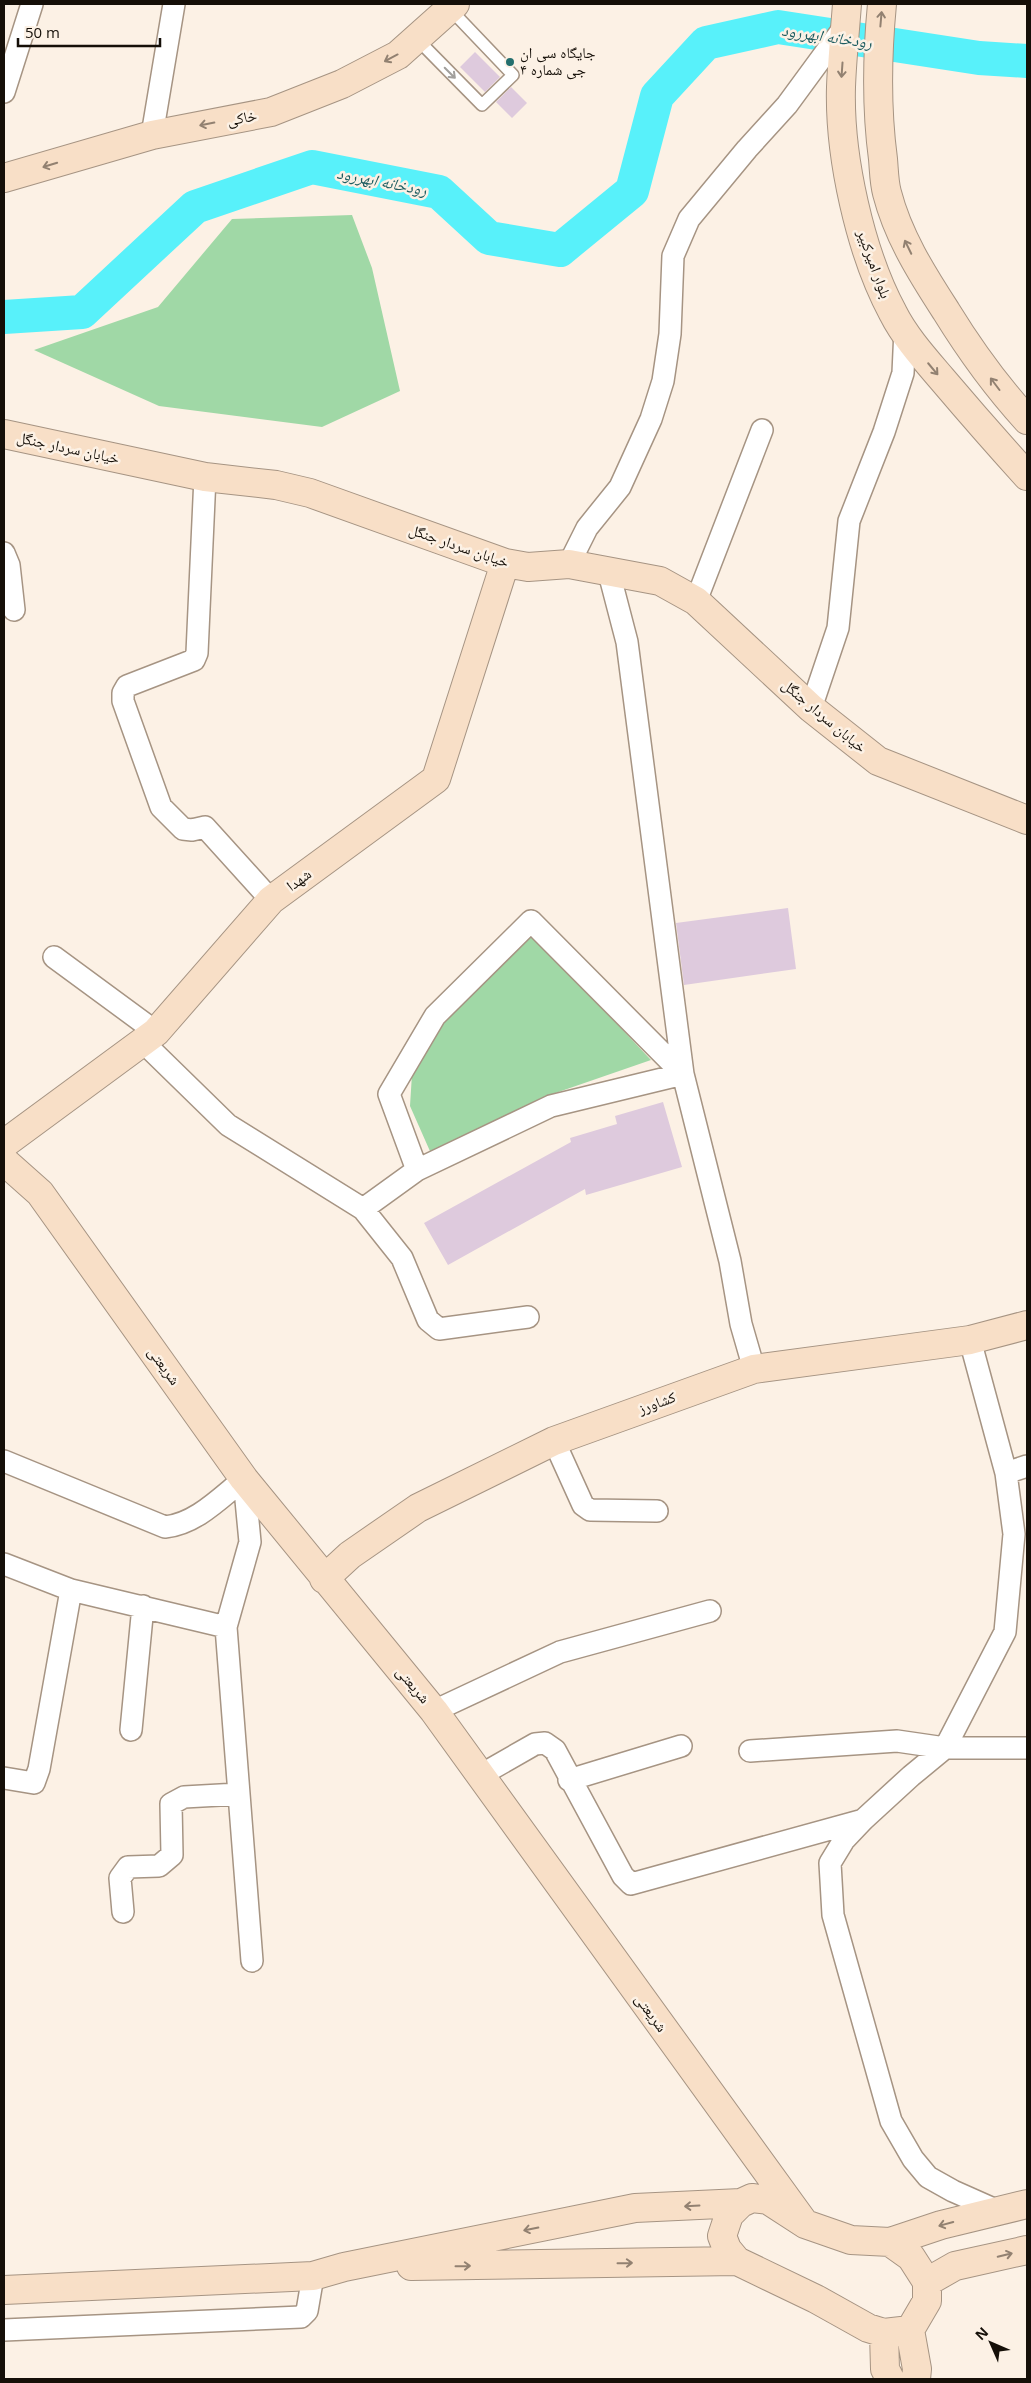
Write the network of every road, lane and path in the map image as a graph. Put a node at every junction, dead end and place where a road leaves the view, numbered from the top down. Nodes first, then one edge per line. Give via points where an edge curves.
1 (32, 4) edge
2 (174, 4) edge
3 (882, 4) edge
4 (452, 6) edge
5 (846, 15) edge
6 (416, 38) junction
7 (4, 92) edge
8 (152, 135) junction
9 (4, 178) edge
10 (905, 330) junction
11 (1027, 420) edge
12 (762, 430) dead end
13 (4, 434) edge
14 (1027, 476) edge
15 (205, 477) junction
16 (4, 552) edge
17 (506, 563) junction
18 (568, 564) junction
19 (609, 572) junction
20 (696, 601) junction
21 (14, 610) dead end
22 (811, 708) junction
23 (1027, 820) edge
24 (271, 900) junction
25 (54, 957) dead end
26 (150, 1037) junction
27 (684, 1074) junction
28 (4, 1144) edge
29 (4, 1161) edge
30 (417, 1170) junction
31 (363, 1209) junction
32 (528, 1317) dead end
33 (1027, 1325) edge
34 (970, 1340) junction
35 (754, 1369) junction
36 (554, 1441) junction
37 (4, 1461) edge
38 (1027, 1466) edge
39 (1006, 1473) junction
40 (244, 1479) junction
41 (658, 1511) dead end
42 (4, 1564) edge
43 (324, 1579) junction
44 (72, 1590) junction
45 (143, 1606) junction
46 (710, 1610) dead end
47 (226, 1627) junction
48 (434, 1711) junction
49 (131, 1730) dead end
50 (681, 1746) dead end
51 (945, 1748) junction
52 (1027, 1748) edge
53 (750, 1751) dead end
54 (479, 1776) junction
55 (4, 1778) edge
56 (569, 1780) junction
57 (238, 1794) junction
58 (863, 1820) junction
59 (122, 1912) dead end
60 (252, 1962) dead end
61 (740, 2203) junction
62 (1027, 2204) edge
63 (998, 2211) junction
64 (805, 2224) junction
65 (890, 2242) junction
66 (1027, 2250) edge
67 (737, 2261) junction
68 (344, 2268) junction
69 (313, 2276) junction
70 (927, 2282) junction
71 (4, 2290) edge
72 (4, 2330) edge
73 (897, 2332) junction
74 (890, 2379) edge
75 (916, 2379) edge

1 - 7 street
2 - 8 street
11 -> 3 street via 996,386 954,324 918,268 900,230 887,192 880,140 877,58
4 - 6 street, خاکی
6 -> 4 lane via 482,105 513,75
5 -> 10 street, بلوار امیرکبیر via 841,88 845,151 863,239 876,277
5 - 18 street via 787,105 689,219 673,256 663,381 651,418 620,487 587,528
6 -> 8 street, خاکی via 398,55 350,80 271,112
8 -> 9 street, خاکی
10 -> 14 street, بلوار امیرکبیر via 924,358
10 - 22 street via 903,372 884,432 849,521 838,628
12 - 20 street
13 - 15 street, خیابان سردار جنگل
15 - 17 street, خیابان سردار جنگل via 276,485 310,493
15 - 24 street via 197,653 194,660 184,666 127,686 123,701 161,807 183,829 205,827
16 - 21 street via 9,565
17 - 18 street, خیابان سردار جنگل via 528,567
17 - 24 street, شهدا via 436,779
18 - 19 street, خیابان سردار جنگل
19 - 20 street, خیابان سردار جنگل via 660,581
19 - 27 street via 627,642
20 - 22 street, خیابان سردار جنگل
22 - 23 street, خیابان سردار جنگل via 878,761
24 - 26 street, شهدا
25 - 26 street
26 - 28 street, شهدا
26 - 31 street via 228,1125
27 - 30 street via 552,1106
27 - 30 street via 531,921 434,1016 389,1094
27 - 35 street
29 - 40 street, شریعتی via 40,1193
30 - 31 street
31 - 32 street via 402,1258 428,1320 439,1329
33 - 34 street, کشاورز
34 - 35 street, کشاورز
34 - 39 street
35 - 36 street, کشاورز
36 - 41 street via 583,1505 590,1510
36 - 43 street, کشاورز via 418,1508 350,1555
37 - 40 street via 165,1526 180,1525 195,1517
38 - 39 street
39 - 51 street via 1014,1534 1005,1632
40 - 43 street, شریعتی
40 - 47 street via 250,1542
42 - 44 street
43 - 48 street, شریعتی
44 - 45 street
44 - 55 street via 34,1783
45 - 47 street
45 - 49 street
46 - 48 street via 560,1652
47 - 57 street
48 - 54 street, شریعتی
50 - 56 street
51 - 52 street
51 - 53 street via 897,1741
51 - 58 street
54 - 56 street via 535,1744 545,1743 555,1750
54 - 64 street, شریعتی
56 - 58 street via 623,1876 631,1884
57 - 59 street via 184,1797 171,1804 172,1855 160,1866 128,1867 120,1878
57 - 60 street
58 - 63 street via 844,1840 830,1863 833,1914 891,2121 913,2159 928,2177
61 - 64 street via 752,2198 768,2200
61 - 67 street via 729,2215 722,2236 726,2249
61 -> 68 street via 635,2208
62 - 63 street
63 -> 65 street
64 - 65 street via 850,2240
65 - 70 street via 911,2257
70 -> 66 street via 955,2266
68 -> 67 street
67 - 73 street via 868,2328
68 - 69 street
69 - 71 street
69 - 72 street via 307,2311 300,2317
70 - 73 street via 927,2301
73 - 74 street via 885,2370
73 - 75 street via 917,2369

